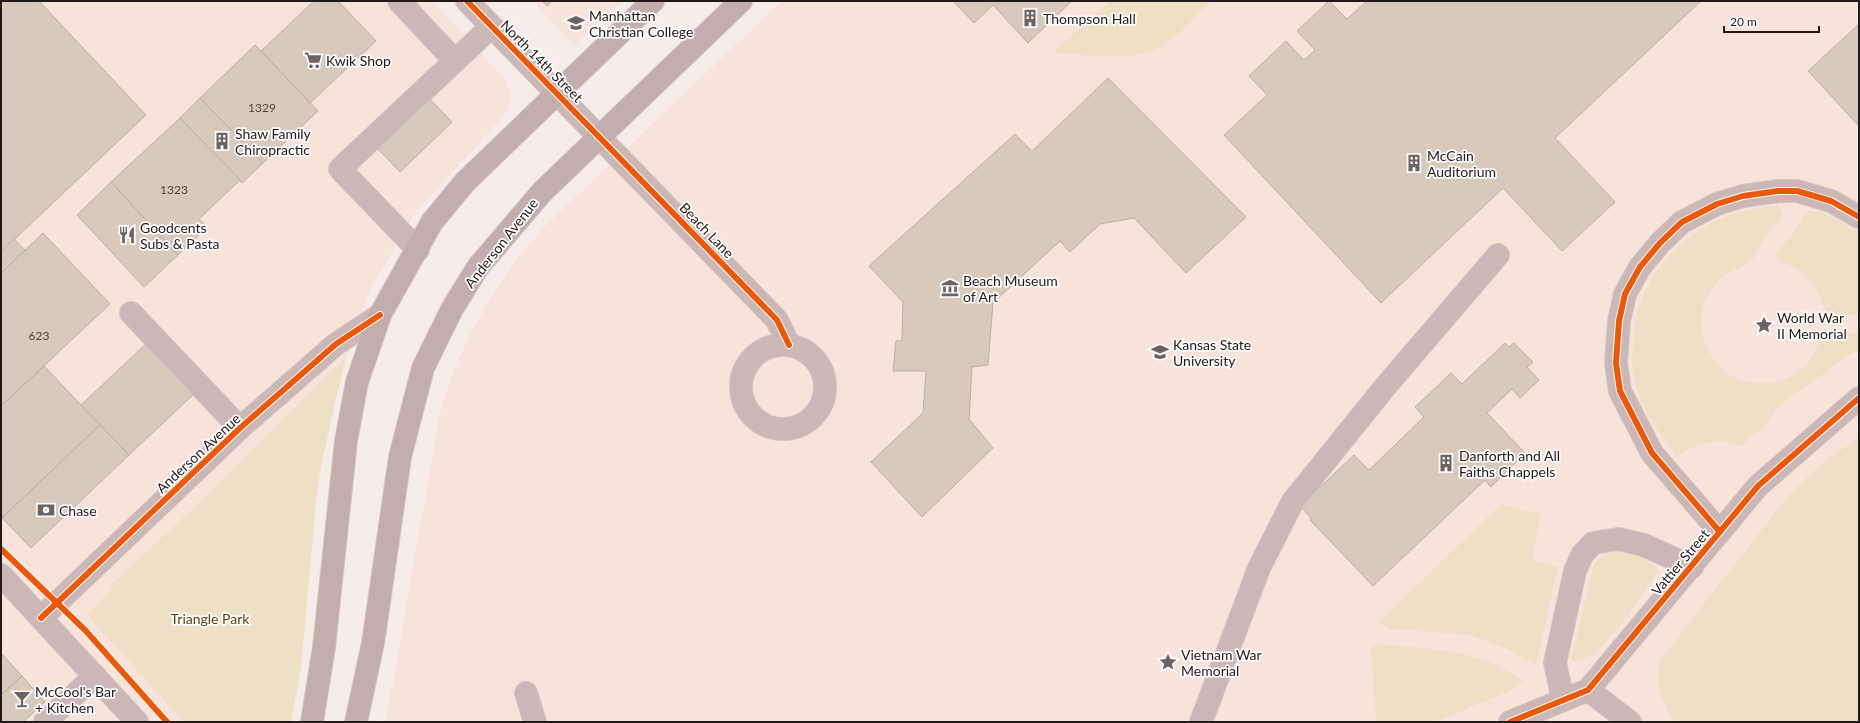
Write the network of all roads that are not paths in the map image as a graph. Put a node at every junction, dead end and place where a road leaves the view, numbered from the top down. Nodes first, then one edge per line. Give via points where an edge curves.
1 (399, 1) edge
2 (467, 1) edge
3 (653, 1) edge
4 (741, 1) edge
5 (491, 27) junction
6 (455, 61) junction
7 (557, 93) junction
8 (600, 137) junction
9 (1859, 217) edge
10 (418, 250) junction
11 (1498, 255) dead end
12 (131, 313) dead end
13 (380, 315) junction
14 (789, 345) dead end
15 (1859, 398) edge
16 (240, 428) junction
17 (1720, 532) junction
18 (1692, 567) junction
19 (1, 575) edge
20 (41, 618) junction
21 (95, 676) junction
22 (1588, 690) junction
23 (526, 693) dead end
24 (1564, 700) junction
25 (45, 722) edge
26 (137, 722) edge
27 (312, 722) edge
28 (356, 722) edge
29 (535, 722) edge
30 (1201, 722) edge
31 (1510, 722) edge
32 (1630, 722) edge

1 - 6 street
2 - 5 street, North 14th Street
3 - 7 main road, Anderson Avenue
4 - 8 main road, Anderson Avenue
5 - 6 street
5 - 7 street, North 14th Street
6 - 10 street via 340,169
7 - 8 street, North 14th Street
7 - 10 main road, Anderson Avenue via 465,182 432,222
8 - 14 street, Beach Lane via 777,320
8 - 28 main road, Anderson Avenue via 542,192 478,267 452,309 423,368 400,457 373,643
9 - 17 street via 1831,201 1797,191 1778,191 1717,204 1682,222 1660,243 1640,267 1625,294 1619,321 1616,363 1620,391 1652,453
10 - 13 main road, Anderson Avenue
11 - 30 street via 1385,387 1293,501 1259,568
12 - 16 street
13 - 16 street, Anderson Avenue via 336,344
13 - 27 main road, Anderson Avenue via 357,382 346,441 324,647
15 - 17 street, Vattier Street via 1758,486
16 - 20 street, Anderson Avenue
17 - 18 street, Vattier Street
18 - 22 street, Vattier Street
18 - 24 street via 1644,545 1618,539 1593,543 1582,555 1575,571 1555,663
19 - 20 street
20 - 21 street
21 - 25 street
21 - 26 street
22 - 24 street, Vattier Street
22 - 32 street
23 - 29 street
24 - 31 street, Vattier Street

